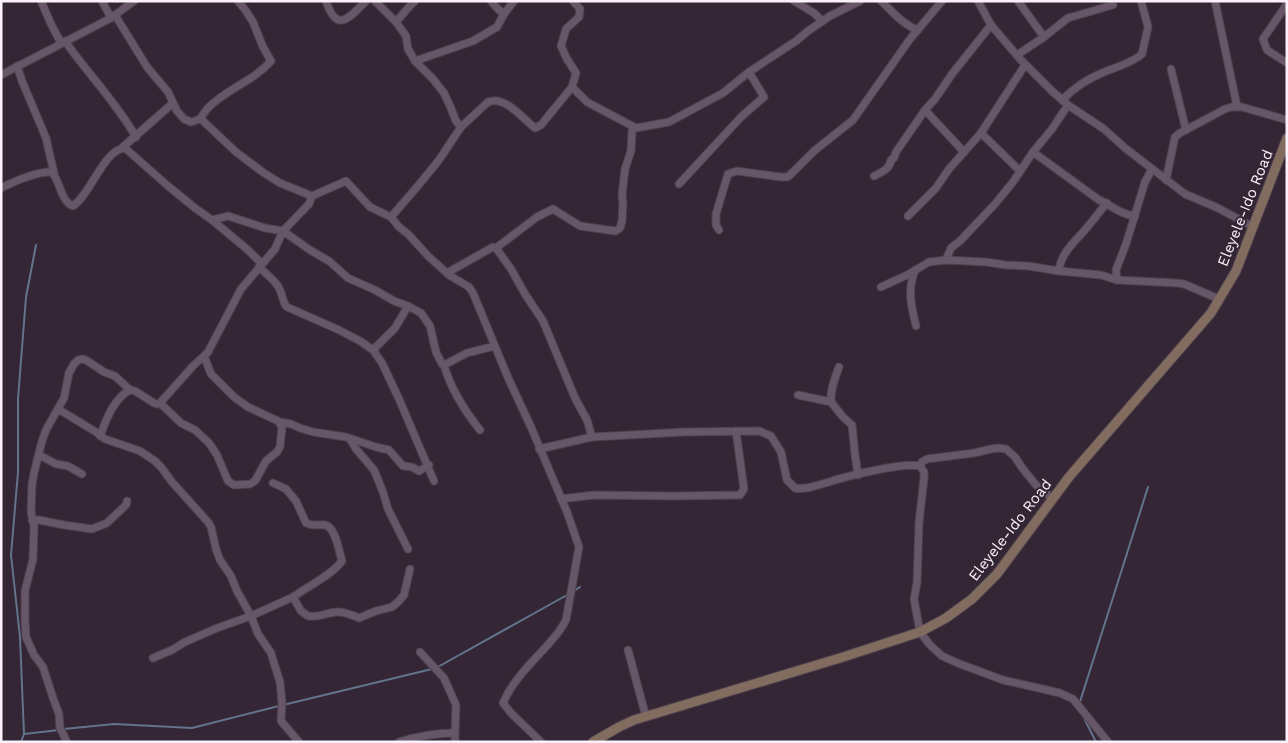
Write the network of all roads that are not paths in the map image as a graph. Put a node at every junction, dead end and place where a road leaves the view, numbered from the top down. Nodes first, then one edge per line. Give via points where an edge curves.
1 (41, 1) edge
2 (102, 1) edge
3 (134, 1) edge
4 (238, 1) edge
5 (326, 1) edge
6 (366, 1) edge
7 (374, 1) edge
8 (415, 1) edge
9 (492, 1) edge
10 (514, 1) edge
11 (573, 1) edge
12 (794, 1) edge
13 (860, 1) edge
14 (881, 1) edge
15 (942, 1) edge
16 (978, 1) edge
17 (1018, 1) edge
18 (1141, 1) edge
19 (1215, 1) edge
20 (1287, 4) edge
21 (1113, 5) dead end
22 (504, 14) junction
23 (113, 17) junction
24 (822, 21) junction
25 (396, 22) junction
26 (991, 25) junction
27 (918, 30) junction
28 (1044, 37) junction
29 (63, 42) junction
30 (1017, 56) junction
31 (415, 60) junction
32 (1287, 63) edge
33 (1025, 64) junction
34 (17, 66) junction
35 (1171, 69) dead end
36 (749, 72) junction
37 (1, 75) edge
38 (572, 88) junction
39 (173, 103) junction
40 (1065, 103) junction
41 (1237, 106) junction
42 (925, 110) junction
43 (201, 119) junction
44 (1287, 120) edge
45 (461, 127) junction
46 (634, 127) junction
47 (1186, 130) junction
48 (981, 133) junction
49 (136, 137) junction
50 (1287, 138) edge
51 (123, 148) junction
52 (964, 152) junction
53 (1033, 152) junction
54 (1152, 169) junction
55 (1020, 171) junction
56 (54, 173) junction
57 (874, 176) dead end
58 (1166, 180) junction
59 (679, 184) dead end
60 (1, 188) edge
61 (312, 196) junction
62 (1107, 203) junction
63 (908, 216) dead end
64 (1135, 216) junction
65 (392, 218) junction
66 (212, 220) junction
67 (1253, 226) junction
68 (719, 230) dead end
69 (283, 231) junction
70 (496, 248) junction
71 (946, 260) junction
72 (261, 266) junction
73 (915, 270) junction
74 (1059, 271) junction
75 (447, 273) junction
76 (1117, 280) junction
77 (881, 287) dead end
78 (1219, 298) junction
79 (408, 306) junction
80 (916, 326) dead end
81 (495, 346) junction
82 (373, 350) junction
83 (204, 356) junction
84 (444, 365) junction
85 (838, 367) dead end
86 (130, 390) junction
87 (798, 395) dead end
88 (831, 402) junction
89 (160, 403) junction
90 (58, 409) junction
91 (280, 422) junction
92 (480, 430) dead end
93 (736, 431) junction
94 (100, 436) junction
95 (592, 437) junction
96 (350, 438) junction
97 (540, 449) junction
98 (38, 457) junction
99 (428, 465) junction
100 (920, 466) junction
101 (82, 474) dead end
102 (858, 474) junction
103 (434, 481) dead end
104 (273, 483) dead end
105 (561, 499) junction
106 (1053, 499) junction
107 (127, 501) dead end
108 (32, 520) junction
109 (408, 549) dead end
110 (410, 569) dead end
111 (293, 597) junction
112 (251, 616) junction
113 (920, 632) junction
114 (628, 650) dead end
115 (420, 652) dead end
116 (153, 658) dead end
117 (646, 717) junction
118 (455, 733) junction
119 (67, 742) edge
120 (299, 742) edge
121 (399, 742) edge
122 (455, 742) edge
123 (540, 742) edge
124 (593, 742) edge
125 (1108, 742) edge

1 - 29 street
2 - 23 street
3 - 23 street
4 - 43 street via 253,22 271,61 266,68 208,108
5 - 6 street via 334,16 344,20
7 - 25 street
8 - 25 street
9 - 22 street
10 - 22 street
11 - 38 street via 580,9 579,17 566,29 561,46 576,73
12 - 24 street
13 - 24 street
14 - 27 street
15 - 27 street
16 - 26 street
17 - 28 street
18 - 40 street via 1148,27 1142,54 1070,92
19 - 41 street
20 - 32 street via 1263,39 1267,50
21 - 28 street via 1068,18
22 - 31 street via 498,27 473,41
23 - 29 street
23 - 39 street
24 - 36 street
25 - 31 street via 406,36 408,49
26 - 30 street
26 - 42 street
27 - 68 street via 853,120 790,175 781,177 737,171 728,174 716,214
28 - 30 street
29 - 34 street
29 - 49 street via 106,93
30 - 33 street
31 - 45 street via 444,93
33 - 40 street
33 - 48 street
34 - 37 street
34 - 56 street via 46,138
35 - 47 street
36 - 46 street via 724,93 669,122
36 - 59 street via 764,97
38 - 45 street via 538,128 512,108 492,100
38 - 46 street via 587,102
39 - 43 street via 184,119 191,122
39 - 49 street
40 - 53 street via 1052,129
40 - 54 street via 1104,129
41 - 44 street
41 - 47 street
42 - 52 street
42 - 57 street via 887,169
43 - 61 street via 264,173
45 - 65 street
46 - 70 street via 625,169 620,228 608,230 580,226 553,209
47 - 58 street via 1174,139
48 - 52 street
48 - 55 street
49 - 51 street
50 - 67 main road, Eleyele-Ido Road
51 - 56 street via 116,150 104,163 93,182 72,206 66,201
51 - 66 street
52 - 63 street via 936,188
53 - 55 street
53 - 62 street
54 - 58 street
54 - 64 street
55 - 71 street via 995,204 951,248
56 - 60 street via 39,174
58 - 67 street via 1185,194
61 - 65 street via 346,181 370,207
61 - 69 street
62 - 64 street via 1126,215
62 - 74 street via 1071,245 1060,261
64 - 76 street via 1116,270
65 - 75 street
66 - 69 street via 228,216
66 - 72 street via 248,250
67 - 78 main road, Eleyele-Ido Road via 1236,271
69 - 72 street via 275,249
69 - 79 street via 348,278
70 - 75 street
70 - 95 street via 542,321 575,398 588,420
71 - 73 street via 929,262
71 - 74 street
72 - 82 street via 278,286 287,307
72 - 83 street via 241,289
73 - 77 street
73 - 80 street via 910,285
74 - 76 street
75 - 81 street via 471,290
76 - 78 street via 1184,284
78 - 106 main road, Eleyele-Ido Road via 1211,313
79 - 82 street via 395,328
79 - 84 street via 425,317 436,352
81 - 84 street via 467,353
81 - 97 street
82 - 99 street via 400,399
83 - 89 street
83 - 91 street via 211,374 234,397
84 - 92 street via 461,404
85 - 88 street
86 - 89 street
86 - 90 street via 115,376 82,359 69,373
86 - 94 street via 118,399
87 - 88 street
88 - 102 street via 853,427
89 - 91 street via 209,443 228,481 234,485 253,483 266,461 279,450
90 - 94 street
90 - 98 street via 46,430
91 - 96 street
93 - 95 street
93 - 102 street via 759,430 772,436 781,452 787,480 795,488
93 - 105 street via 744,489 740,495 594,495
94 - 112 street via 140,451 155,461 208,522 220,560
95 - 97 street
96 - 99 street via 388,450 403,466 418,471
96 - 109 street via 374,470
97 - 105 street
98 - 101 street
98 - 108 street via 32,485
99 - 103 street
100 - 102 street via 905,465
100 - 106 street via 927,459 998,448 1015,457 1036,485
100 - 113 street via 924,478 914,599
104 - 111 street via 286,489 296,501 306,523 330,527 342,561
105 - 123 street via 579,546 566,620 553,640 519,677 503,702
106 - 113 main road, Eleyele-Ido Road via 986,586 960,609
107 - 108 street via 107,523 92,529
108 - 119 street via 33,559 25,591 25,628 28,643 43,668
110 - 111 street via 404,595 399,601 392,607 359,618 337,612 308,616
111 - 112 street
112 - 116 street
112 - 120 street via 278,673 282,696 281,721
113 - 117 main road, Eleyele-Ido Road
113 - 125 street via 942,656 960,664 1003,680 1068,697
114 - 117 street
115 - 118 street via 444,678 456,705
117 - 124 main road, Eleyele-Ido Road
118 - 121 street via 412,737
118 - 122 street

